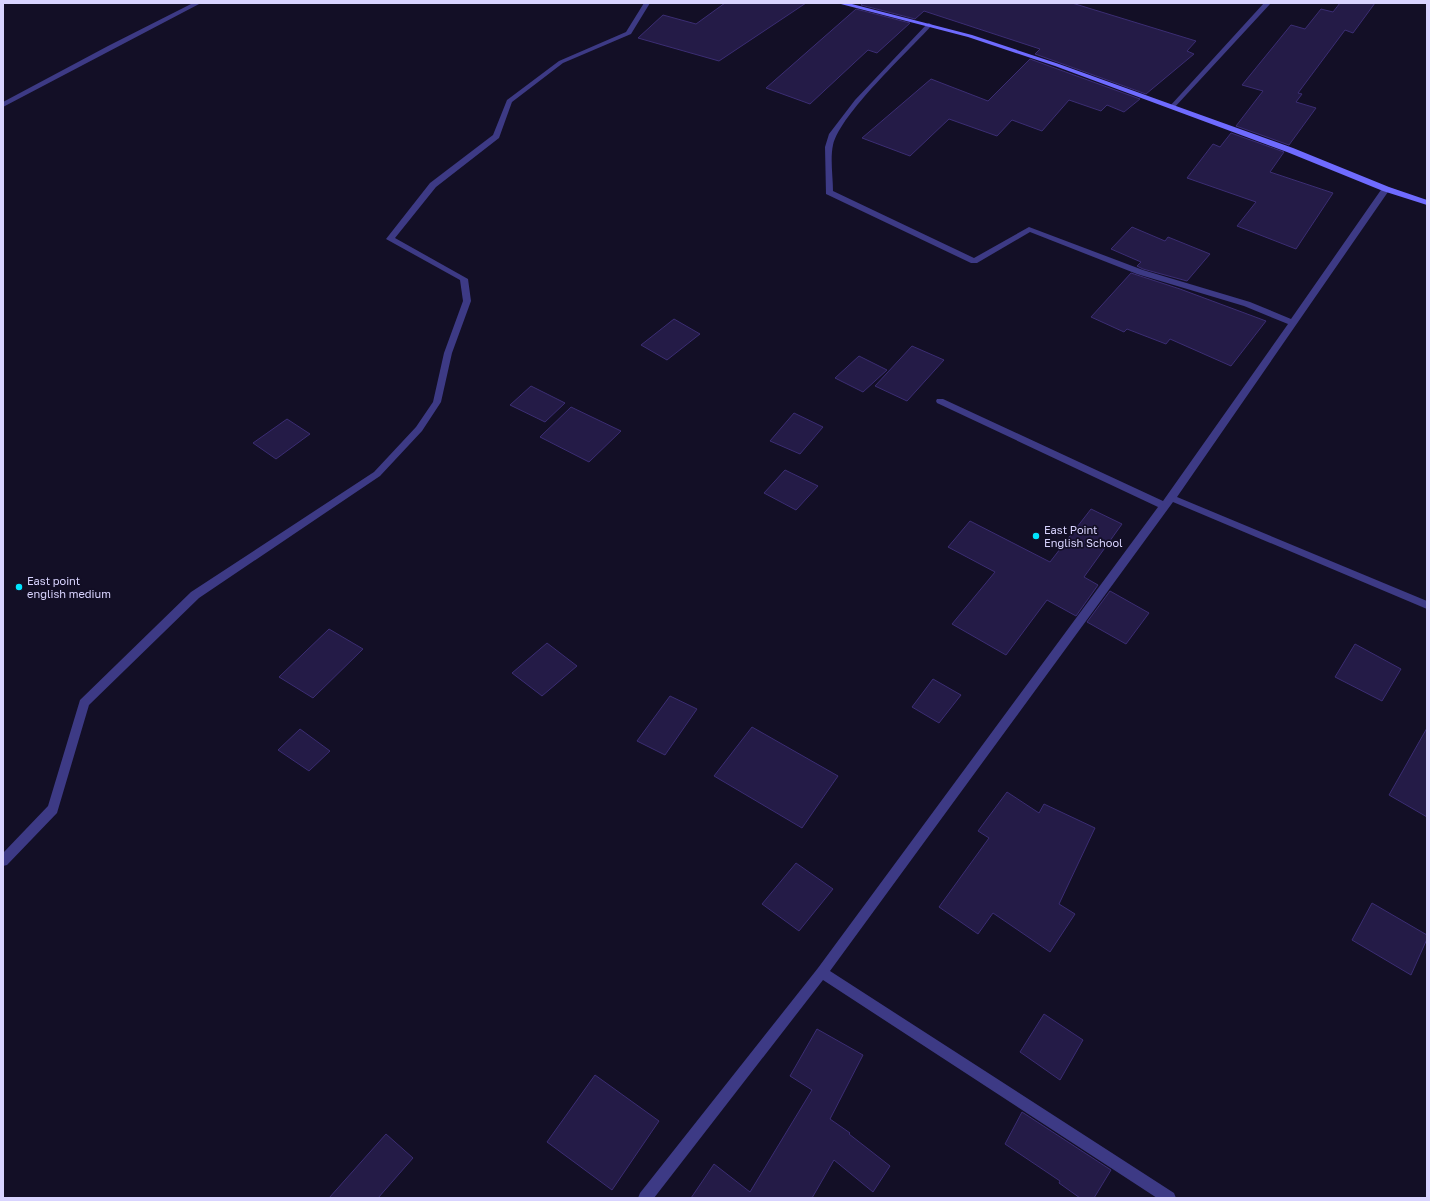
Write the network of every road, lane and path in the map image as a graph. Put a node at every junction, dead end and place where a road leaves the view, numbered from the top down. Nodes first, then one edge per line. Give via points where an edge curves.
1 (198, 3) edge
2 (647, 3) edge
3 (840, 3) edge
4 (1268, 3) edge
5 (929, 25) junction
6 (3, 105) edge
7 (1172, 107) junction
8 (1386, 189) junction
9 (1427, 203) edge
10 (1293, 323) junction
11 (940, 401) dead end
12 (1167, 502) junction
13 (1427, 605) edge
14 (3, 861) edge
15 (822, 972) junction
16 (645, 1198) edge
17 (1169, 1198) edge

1 - 6 street
2 - 14 street via 628,32 561,62 509,101 496,136 433,185 390,239 464,279 467,301 448,353 437,402 420,429 377,474 195,595 84,703 53,809
3 - 5 street
4 - 7 street
5 - 7 street via 1029,55
5 - 10 street via 857,101 833,134 829,147 828,192 974,261 1029,228 1140,272 1247,304
7 - 8 street via 1290,150
8 - 9 street
8 - 10 street
10 - 12 street
11 - 12 street
12 - 13 street
12 - 15 street
15 - 16 street
15 - 17 street

